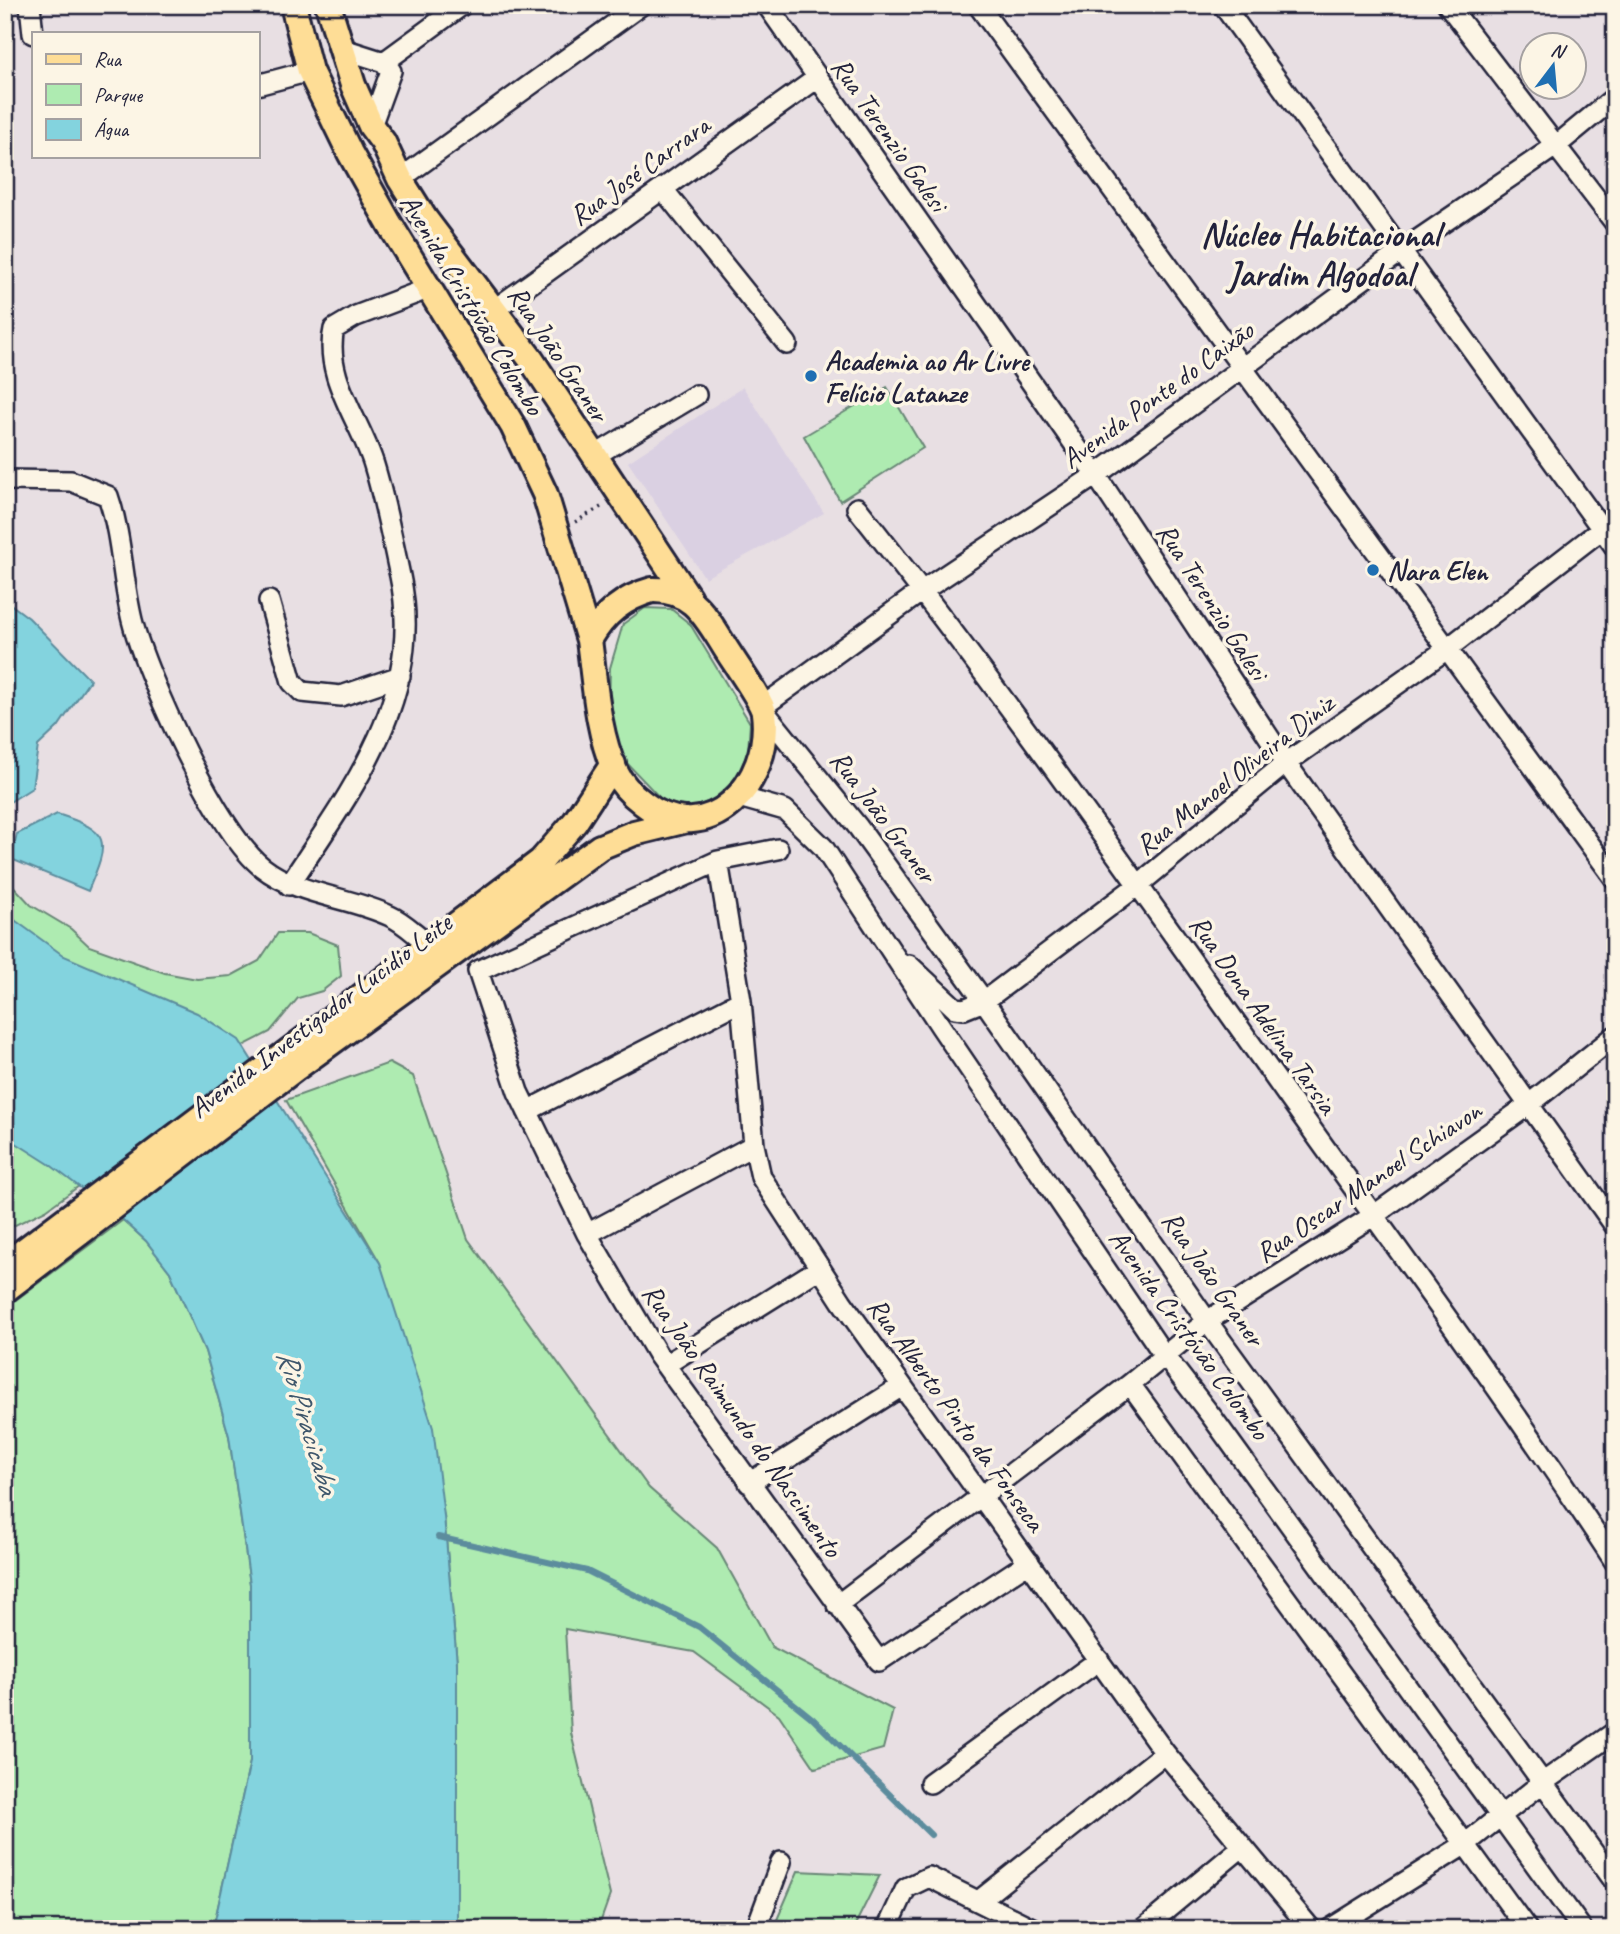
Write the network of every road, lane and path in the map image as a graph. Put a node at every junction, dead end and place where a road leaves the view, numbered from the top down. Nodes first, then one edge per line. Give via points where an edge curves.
1 (30, 5) edge
2 (293, 5) edge
3 (328, 5) edge
4 (462, 5) edge
5 (641, 5) edge
6 (767, 5) edge
7 (978, 5) edge
8 (1223, 5) edge
9 (1448, 5) edge
10 (33, 32) edge
11 (340, 48) junction
12 (383, 62) junction
13 (310, 71) junction
14 (816, 79) junction
15 (259, 84) edge
16 (1615, 97) edge
17 (371, 127) junction
18 (1557, 145) junction
19 (400, 179) junction
20 (662, 188) junction
21 (1615, 223) edge
22 (1403, 250) junction
23 (430, 288) junction
24 (495, 309) junction
25 (788, 344) dead end
26 (1243, 366) junction
27 (696, 395) dead end
28 (594, 456) junction
29 (1096, 475) junction
30 (5, 480) edge
31 (621, 495) junction
32 (857, 508) dead end
33 (1608, 524) edge
34 (558, 532) junction
35 (1615, 547) edge
36 (922, 591) junction
37 (689, 598) junction
38 (269, 601) dead end
39 (589, 640) junction
40 (1447, 649) junction
41 (400, 676) junction
42 (763, 709) junction
43 (1286, 763) junction
44 (613, 764) junction
45 (739, 797) junction
46 (687, 820) junction
47 (778, 849) dead end
48 (718, 861) junction
49 (1615, 879) edge
50 (289, 885) junction
51 (1138, 885) junction
52 (429, 944) junction
53 (888, 948) junction
54 (741, 1001) junction
55 (984, 1001) junction
56 (1615, 1036) edge
57 (291, 1059) junction
58 (1527, 1106) junction
59 (527, 1111) junction
60 (754, 1146) junction
61 (1373, 1216) junction
62 (78, 1223) junction
63 (1615, 1226) edge
64 (587, 1234) junction
65 (5, 1265) edge
66 (820, 1268) junction
67 (5, 1290) edge
68 (1207, 1321) junction
69 (1164, 1355) junction
70 (665, 1365) junction
71 (1130, 1384) junction
72 (902, 1386) junction
73 (749, 1483) junction
74 (983, 1495) junction
75 (1029, 1562) junction
76 (1615, 1562) edge
77 (838, 1605) junction
78 (1099, 1660) junction
79 (1615, 1732) edge
80 (1165, 1753) junction
81 (930, 1783) dead end
82 (1542, 1783) junction
83 (1500, 1815) junction
84 (1464, 1845) junction
85 (1242, 1847) junction
86 (782, 1862) dead end
87 (1615, 1882) edge
88 (980, 1900) junction
89 (757, 1929) edge
90 (887, 1929) edge
91 (1034, 1929) edge
92 (1143, 1929) edge
93 (1311, 1929) edge
94 (1330, 1929) edge
95 (1527, 1929) edge
96 (1582, 1929) edge

1 - 10 street
2 - 13 main road, Avenida Cristóvão Colombo
3 - 11 main road, Avenida Cristóvão Colombo
4 - 12 street
5 - 19 street
6 - 14 street, Rua Terenzio Galesi
7 - 26 street
8 - 22 street
9 - 18 street
11 - 12 street
11 - 17 main road, Avenida Cristóvão Colombo
12 - 17 street via 391,71
13 - 15 street
13 - 23 main road, Avenida Cristóvão Colombo via 388,223
14 - 20 street, Rua José Carrara
14 - 29 street, Rua Terenzio Galesi
16 - 18 street, Avenida Ponte do Caixão
17 - 19 main road, Avenida Cristóvão Colombo
18 - 21 street
18 - 22 street, Avenida Ponte do Caixão
19 - 24 main road, Rua João Graner
20 - 24 street, Rua José Carrara
20 - 25 street
22 - 26 street, Avenida Ponte do Caixão
22 - 33 street
23 - 34 main road, Avenida Cristóvão Colombo via 513,426
23 - 41 street via 356,316 334,329 331,343 338,380 374,464 404,592
24 - 28 main road, Rua João Graner
26 - 29 street, Avenida Ponte do Caixão
26 - 40 street
27 - 28 street
28 - 31 main road, Rua João Graner
29 - 36 street, Avenida Ponte do Caixão
29 - 43 street, Rua Terenzio Galesi
30 - 50 street via 71,481 108,496 117,521 132,620 158,696 229,828 260,865
31 - 34 path
31 - 37 main road, Rua João Graner
32 - 36 street, Rua Dona Adelina Tarsia
33 - 35 street
33 - 40 street, Rua Manoel Oliveira Diniz
34 - 39 main road, Avenida Cristóvão Colombo
36 - 42 street, Avenida Ponte do Caixão
36 - 51 street, Rua Dona Adelina Tarsia
37 - 39 main road via 666,590 633,595 614,608
37 - 42 main road via 704,614
38 - 41 street via 292,682 302,692 341,696
39 - 44 main road via 603,739
40 - 43 street, Rua Manoel Oliveira Diniz
40 - 49 street
41 - 50 street via 375,752
42 - 45 main road via 760,763
42 - 55 street, Rua João Graner via 858,827
43 - 51 street, Rua Manoel Oliveira Diniz
43 - 58 street, Rua Terenzio Galesi
44 - 46 main road via 624,785 645,805 675,820
44 - 52 main road, Avenida Investigador Lucídio Leite via 575,822 541,861
45 - 46 main road via 724,810
45 - 53 street, Avenida Cristóvão Colombo via 785,810 803,825 823,847
46 - 57 main road, Avenida Investigador Lucídio Leite via 634,833 600,848
47 - 48 street
48 - 54 street, Rua Alberto Pinto da Fonseca
48 - 59 street, Rua João Raimundo do Nascimento via 478,971
50 - 52 street via 391,916
51 - 55 street, Rua Manoel Oliveira Diniz
51 - 61 street, Rua Dona Adelina Tarsia
52 - 57 main road, Avenida Investigador Lucídio Leite
53 - 55 street, Rua Manoel Oliveira Diniz via 955,1008
53 - 69 street, Avenida Cristóvão Colombo
54 - 59 street
54 - 60 street, Rua Alberto Pinto da Fonseca
55 - 68 street, Rua João Graner
56 - 58 street, Rua Oscar Manoel Schiavon
57 - 62 main road, Avenida Investigador Lucídio Leite
58 - 61 street, Rua Oscar Manoel Schiavon
58 - 63 street, Rua Terenzio Galesi
59 - 64 street, Rua João Raimundo do Nascimento
60 - 64 street
60 - 66 street, Rua Alberto Pinto da Fonseca via 761,1177
61 - 68 street, Rua Oscar Manoel Schiavon
61 - 76 street, Rua Dona Adelina Tarsia via 1528,1429
62 - 65 main road, Avenida Investigador Lucídio Leite
62 - 67 main road, Avenida Investigador Lucídio Leite
64 - 70 street, Rua João Raimundo do Nascimento
66 - 70 street
66 - 72 street, Rua Alberto Pinto da Fonseca
68 - 69 street, Rua Oscar Manoel Schiavon
68 - 82 street, Rua João Graner
69 - 71 street, Rua Oscar Manoel Schiavon
69 - 83 street, Avenida Cristóvão Colombo
70 - 73 street, Rua João Raimundo do Nascimento
71 - 74 street, Rua Oscar Manoel Schiavon
71 - 84 street
72 - 73 street
72 - 74 street, Rua Alberto Pinto da Fonseca
73 - 77 street, Rua João Raimundo do Nascimento
74 - 75 street, Rua Alberto Pinto da Fonseca
74 - 77 street, Rua Oscar Manoel Schiavon
75 - 77 street, Rua João Raimundo do Nascimento via 879,1661
75 - 78 street, Rua Alberto Pinto da Fonseca
78 - 80 street, Rua Alberto Pinto da Fonseca
78 - 81 street
79 - 82 street
80 - 85 street, Rua Alberto Pinto da Fonseca
80 - 88 street
82 - 83 street
82 - 87 street, Rua João Graner
83 - 84 street
83 - 96 street, Avenida Cristóvão Colombo
84 - 94 street
84 - 95 street
85 - 92 street
85 - 93 street, Rua Alberto Pinto da Fonseca
86 - 89 street
88 - 90 street via 929,1877 906,1888
88 - 91 street

